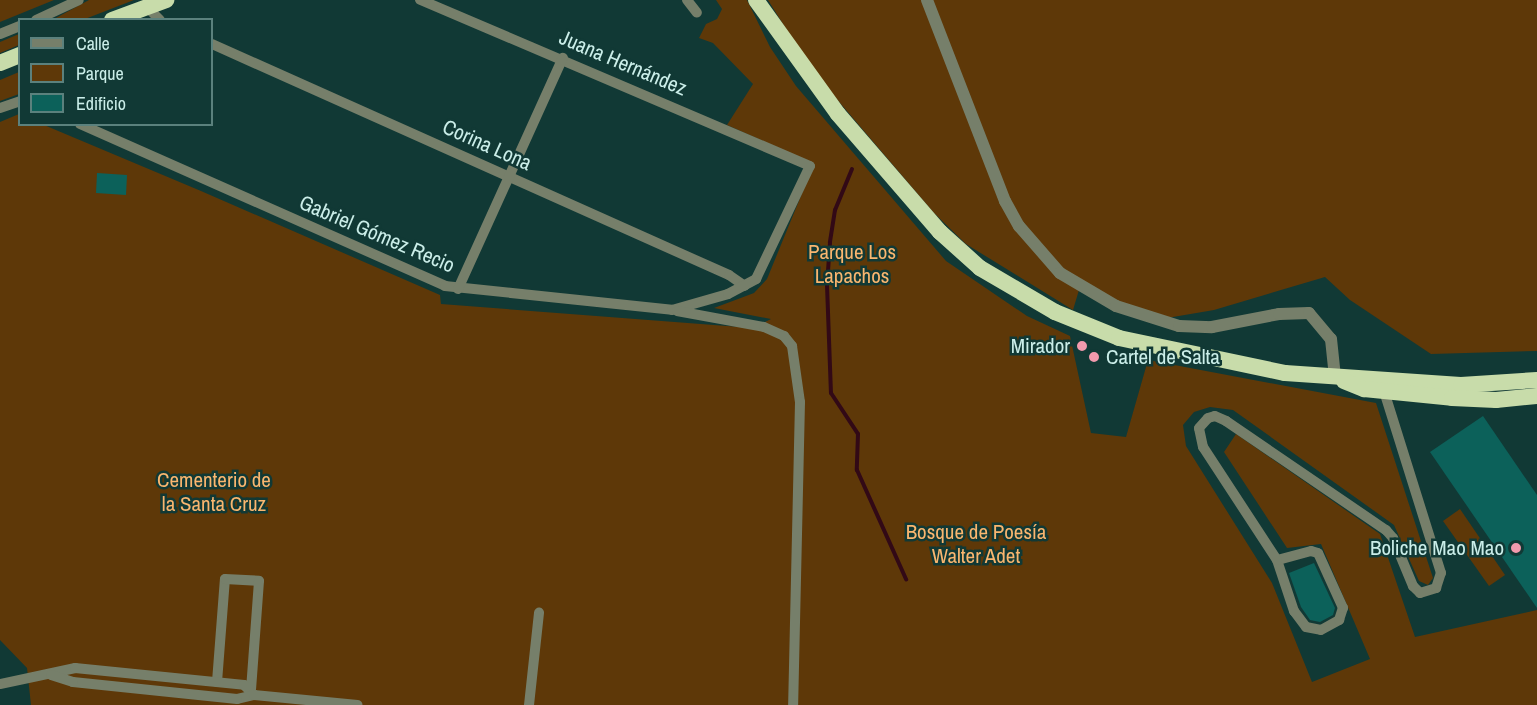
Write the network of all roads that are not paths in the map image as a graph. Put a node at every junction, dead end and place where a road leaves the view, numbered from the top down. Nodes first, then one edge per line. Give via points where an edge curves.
1 (79, 0) edge
2 (166, 0) edge
3 (420, 0) edge
4 (687, 0) edge
5 (756, 0) edge
6 (927, 0) edge
7 (147, 7) junction
8 (697, 13) dead end
9 (40, 18) edge
10 (117, 18) edge
11 (158, 18) edge
12 (18, 27) edge
13 (0, 34) edge
14 (213, 44) edge
15 (18, 56) edge
16 (563, 58) junction
17 (0, 63) edge
18 (18, 102) edge
19 (0, 108) edge
20 (84, 126) edge
21 (512, 177) junction
22 (745, 286) junction
23 (458, 289) junction
24 (672, 310) junction
25 (1335, 377) junction
26 (1537, 380) edge
27 (1384, 391) junction
28 (1537, 396) edge
29 (1277, 560) junction
30 (539, 613) dead end
31 (51, 675) junction
32 (217, 682) junction
33 (0, 684) edge
34 (252, 692) junction
35 (358, 705) edge
36 (529, 705) edge
37 (793, 705) edge

1 - 9 street
2 - 7 highway
3 - 16 street, Juana Hernández
4 - 8 street
5 - 25 highway via 838,114 940,232 980,268 1022,295 1119,338 1274,371
6 - 25 street via 1005,201 1019,226 1060,273 1116,306 1179,326 1212,327 1279,314 1309,313 1331,339
7 - 10 highway
7 - 11 street
12 - 13 street
14 - 21 street, Corina Lona
15 - 17 highway
16 - 21 street
16 - 22 street, Juana Hernández via 810,166 761,272
18 - 19 street
20 - 23 street, Gabriel Gómez Recio via 434,283
21 - 22 street, Corina Lona via 729,274
21 - 23 street
22 - 24 street, Gabriel Gómez Recio
23 - 24 street, Gabriel Gómez Recio
24 - 37 street via 764,327 783,336 792,346 800,402
25 - 26 highway via 1461,385
25 - 27 highway
27 - 28 highway via 1496,400
27 - 29 street via 1441,573 1436,588 1420,593 1413,586 1397,545 1386,530 1226,421 1215,416 1208,418 1199,428 1203,447
29 - 29 street via 1311,551 1318,553 1343,608 1339,620 1321,630 1306,627 1294,611
30 - 36 street
31 - 32 street via 75,668
31 - 33 street
31 - 34 street via 73,682 237,699
32 - 34 street
32 - 34 street via 225,579 260,581
34 - 35 street

